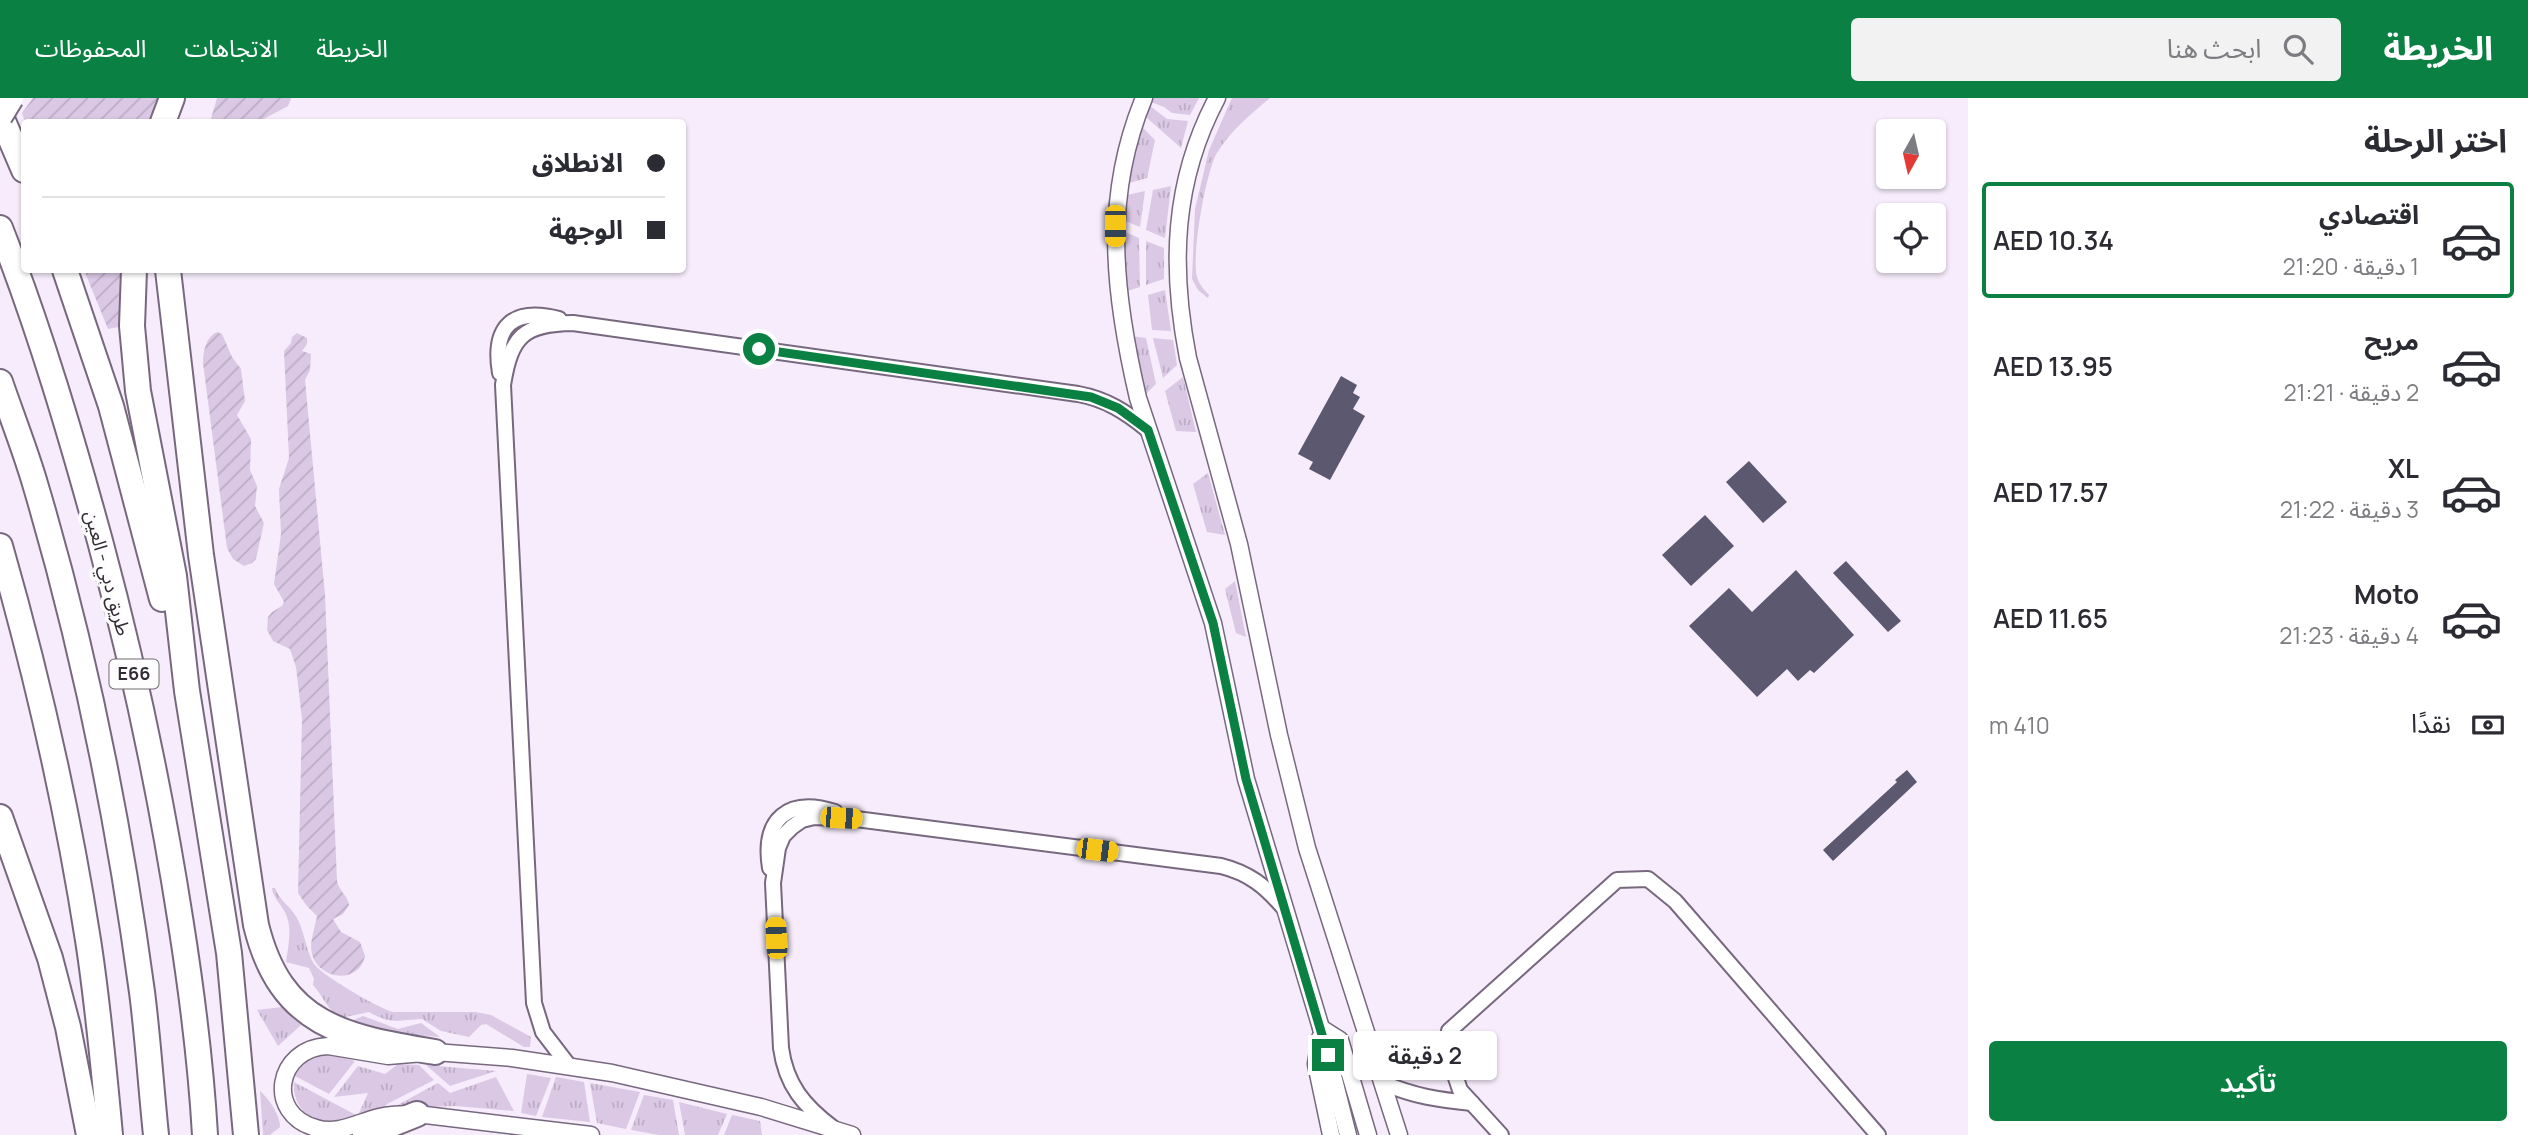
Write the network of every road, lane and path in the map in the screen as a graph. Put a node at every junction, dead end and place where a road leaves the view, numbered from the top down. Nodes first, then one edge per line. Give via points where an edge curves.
1 (12, 98) edge
2 (172, 98) edge
3 (181, 98) edge
4 (1144, 98) edge
5 (1217, 98) edge
6 (0, 115) edge
7 (164, 119) edge
8 (176, 119) edge
9 (21, 163) edge
10 (0, 228) edge
11 (66, 273) edge
12 (134, 273) edge
13 (168, 273) edge
14 (0, 382) edge
15 (1148, 430) junction
16 (0, 546) edge
17 (187, 691) junction
18 (0, 817) edge
19 (1283, 907) junction
20 (1321, 1028) junction
21 (436, 1052) junction
22 (569, 1066) junction
23 (1383, 1083) junction
24 (1472, 1103) junction
25 (418, 1114) junction
26 (834, 1129) junction
27 (1490, 1129) edge
28 (89, 1135) edge
29 (110, 1135) edge
30 (156, 1135) edge
31 (205, 1135) edge
32 (246, 1135) edge
33 (365, 1135) edge
34 (591, 1135) edge
35 (852, 1135) edge
36 (1331, 1135) edge
37 (1348, 1135) edge
38 (1368, 1135) edge
39 (1399, 1135) edge
40 (1501, 1135) edge
41 (1878, 1135) edge

1 - 6 highway, bridge
2 - 7 highway
3 - 8 highway
4 - 15 street via 1126,146 1115,256 1124,336
5 - 23 street via 1196,141 1184,187 1178,261 1183,334 1239,544 1307,848
6 - 9 highway
10 - 31 highway, طريق دبي - العين / E66 via 42,342 81,472 143,711 190,979
11 - 17 highway via 115,418
12 - 17 highway via 132,326 138,391 174,576
13 - 21 highway via 201,555 261,945 280,983 327,1026 373,1041
14 - 30 highway, E66 via 36,485 92,709 123,866
15 - 19 street via 1213,623 1246,779
15 - 22 street via 1104,400 1078,394 573,323 543,325 521,337 508,359 503,384 534,1003 543,1032
16 - 29 highway via 54,757 78,883
17 - 32 highway via 229,953
18 - 28 highway via 57,981
19 - 20 street
19 - 26 street via 1265,886 1222,866 856,819 802,820 783,836 773,883 783,1063 806,1106
20 - 36 street via 1316,1064
20 - 37 street
20 - 38 street via 1340,1040
21 - 22 street
21 - 25 street via 388,1056 319,1046 302,1052 285,1074 283,1092 289,1110 314,1128 334,1130 381,1116
22 - 26 street via 666,1084
23 - 24 street via 1430,1100
23 - 39 street
24 - 27 street
24 - 41 street via 1460,1090 1446,1048 1449,1031 1617,880 1648,879 1675,901
25 - 33 highway
25 - 34 street
26 - 35 street
27 - 40 street

